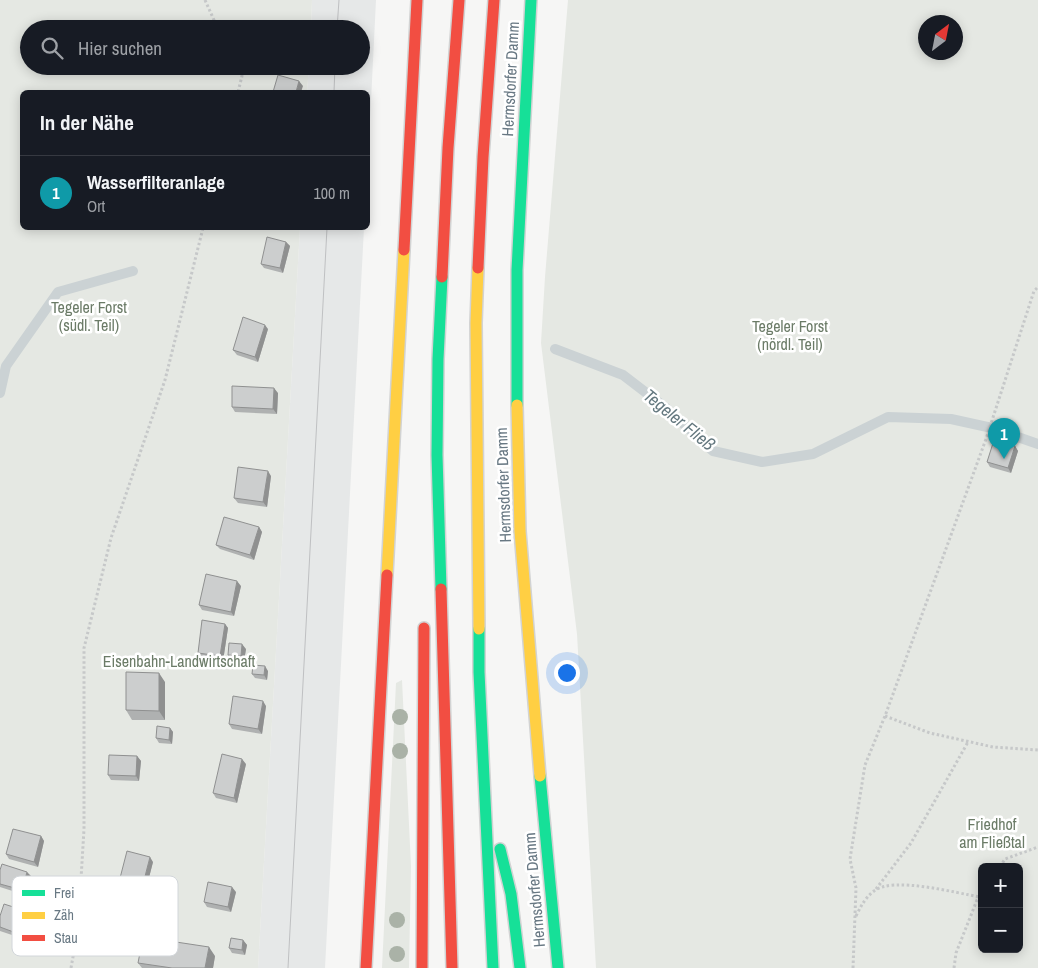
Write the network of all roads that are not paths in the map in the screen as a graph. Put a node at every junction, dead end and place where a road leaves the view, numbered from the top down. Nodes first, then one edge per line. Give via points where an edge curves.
1 (417, 0) edge
2 (459, 0) edge
3 (494, 0) edge
4 (532, 0) edge
5 (438, 455) junction
6 (428, 563) dead end
7 (424, 612) dead end
8 (486, 794) junction
9 (366, 968) edge
10 (422, 968) edge
11 (452, 968) edge
12 (493, 968) edge
13 (520, 968) edge
14 (558, 968) edge

1 - 9 main road
2 - 5 main road via 447,157 438,359
3 - 8 main road via 476,323 479,672
4 - 14 main road, Hermsdorfer Damm via 517,270 520,531
5 - 6 main road
5 - 11 main road
7 - 10 main road
8 - 12 main road
8 - 13 main road via 511,894

